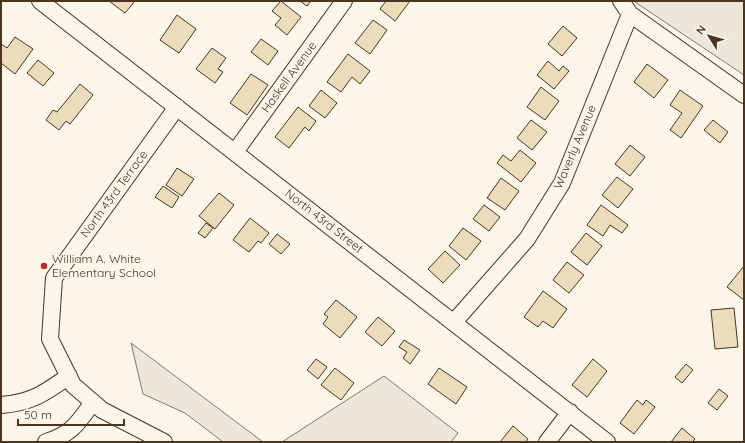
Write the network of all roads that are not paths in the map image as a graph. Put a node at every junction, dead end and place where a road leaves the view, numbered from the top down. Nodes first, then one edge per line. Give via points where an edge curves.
1 (40, 1) edge
2 (344, 1) edge
3 (621, 1) edge
4 (630, 14) junction
5 (744, 95) edge
6 (177, 107) junction
7 (235, 152) junction
8 (454, 322) junction
9 (69, 376) junction
10 (93, 402) junction
11 (1, 405) edge
12 (570, 412) junction
13 (46, 442) edge
14 (164, 442) edge
15 (547, 442) edge
16 (607, 442) edge

1 - 6 street, North 43rd Street
2 - 7 street, Haskell Avenue
3 - 4 street
4 - 5 street
4 - 8 street, Waverly Avenue via 562,183 527,239
6 - 7 street, North 43rd Street
6 - 9 street, North 43rd Terrace via 54,278 50,339
7 - 8 street, North 43rd Street
8 - 12 street, North 43rd Street
9 - 10 street, North 43rd Terrace via 73,385
9 - 11 street via 44,394 27,401
10 - 13 street via 73,428
10 - 14 street, North 43rd Terrace via 102,410
12 - 15 street
12 - 16 street, North 43rd Street

